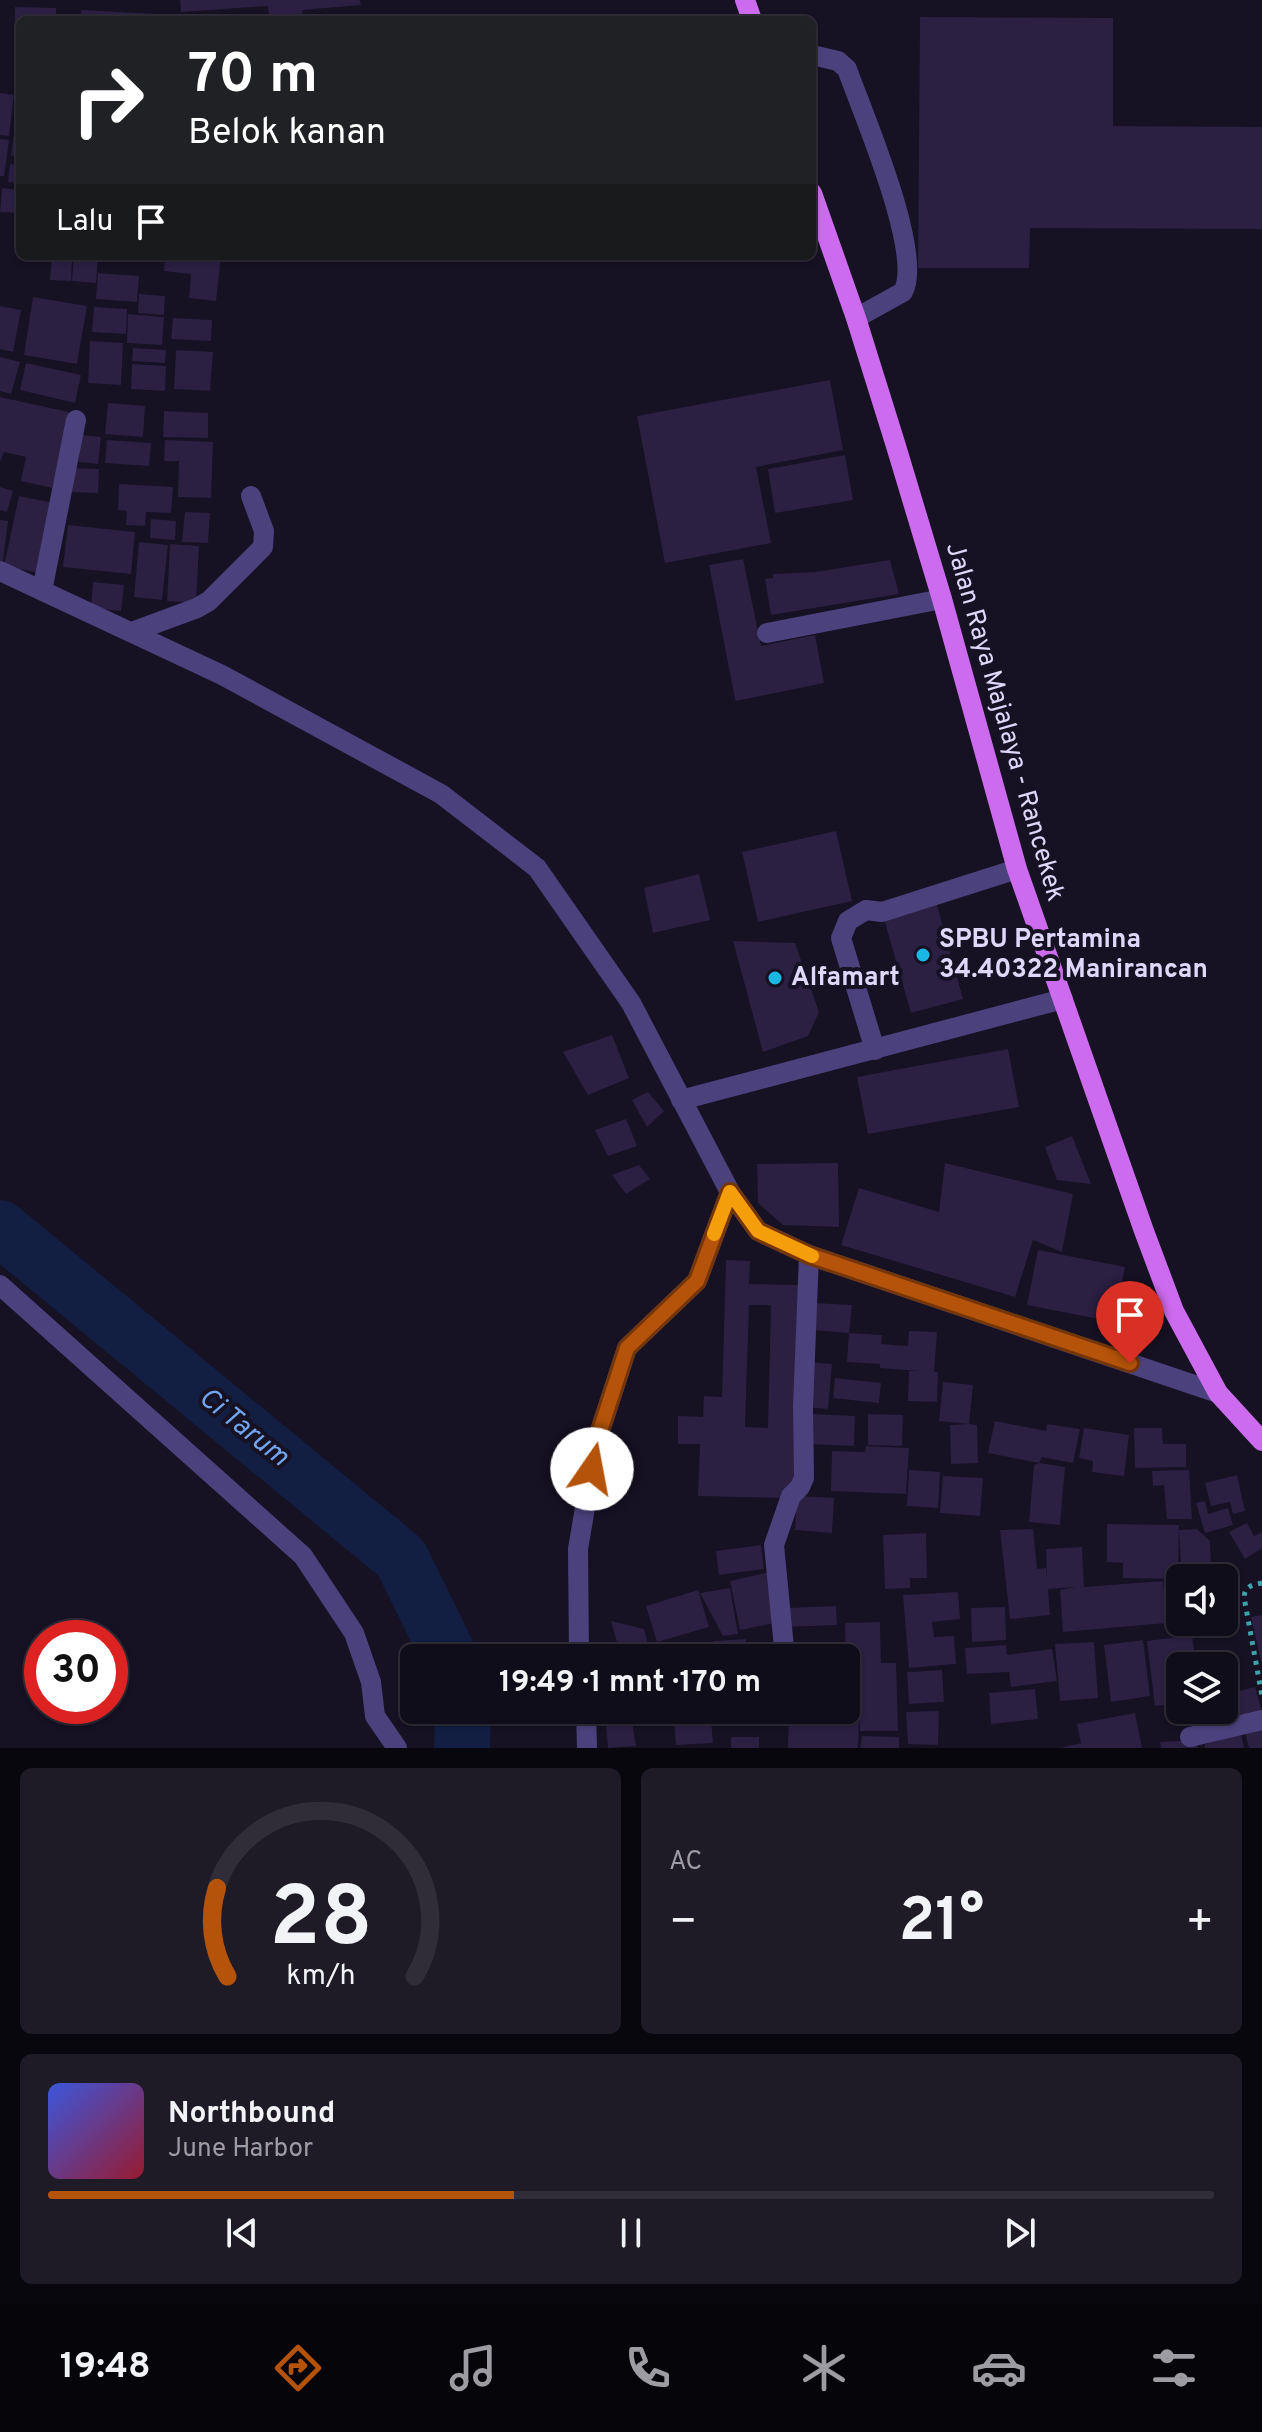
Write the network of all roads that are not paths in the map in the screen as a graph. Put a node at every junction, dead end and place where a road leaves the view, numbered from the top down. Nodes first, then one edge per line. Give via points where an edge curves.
1 (816, 56) edge
2 (816, 204) edge
3 (856, 318) junction
4 (76, 420) dead end
5 (251, 496) dead end
6 (0, 571) edge
7 (42, 591) junction
8 (942, 599) junction
9 (132, 632) junction
10 (767, 633) dead end
11 (1017, 869) junction
12 (1063, 999) junction
13 (875, 1050) junction
14 (681, 1100) junction
15 (730, 1192) junction
16 (809, 1255) junction
17 (0, 1285) edge
18 (1218, 1393) junction
19 (1262, 1441) edge
20 (579, 1644) edge
21 (784, 1644) edge
22 (1262, 1720) edge
23 (586, 1724) edge
24 (1190, 1737) dead end
25 (397, 1748) edge
26 (587, 1748) edge

1 - 3 street via 847,69 896,203 908,256 903,292
2 - 3 main road, Jalan Raya Majalaya - Rancekek
3 - 8 main road, Jalan Raya Majalaya - Rancekek
4 - 7 street
5 - 9 street via 264,531 263,547 209,601
6 - 7 street
7 - 9 street
8 - 10 street
8 - 11 main road, Jalan Raya Majalaya - Rancekek
9 - 14 street via 441,794 537,868 631,1003
11 - 12 main road, Jalan Raya Majalaya - Rancekek
11 - 13 street via 882,912 866,910 848,921 841,938
12 - 13 street
12 - 18 main road, Jalan Raya Majalaya - Rancekek via 1174,1311
13 - 14 street
14 - 15 street
15 - 16 street via 758,1231
15 - 20 street via 697,1281 627,1348 596,1443 578,1549
16 - 18 street
16 - 21 street via 804,1478 791,1496 774,1545
17 - 25 street via 303,1556 354,1633 371,1682 375,1716
18 - 19 main road, Jalan Raya Majalaya - Rancekek
22 - 24 street
23 - 26 street

